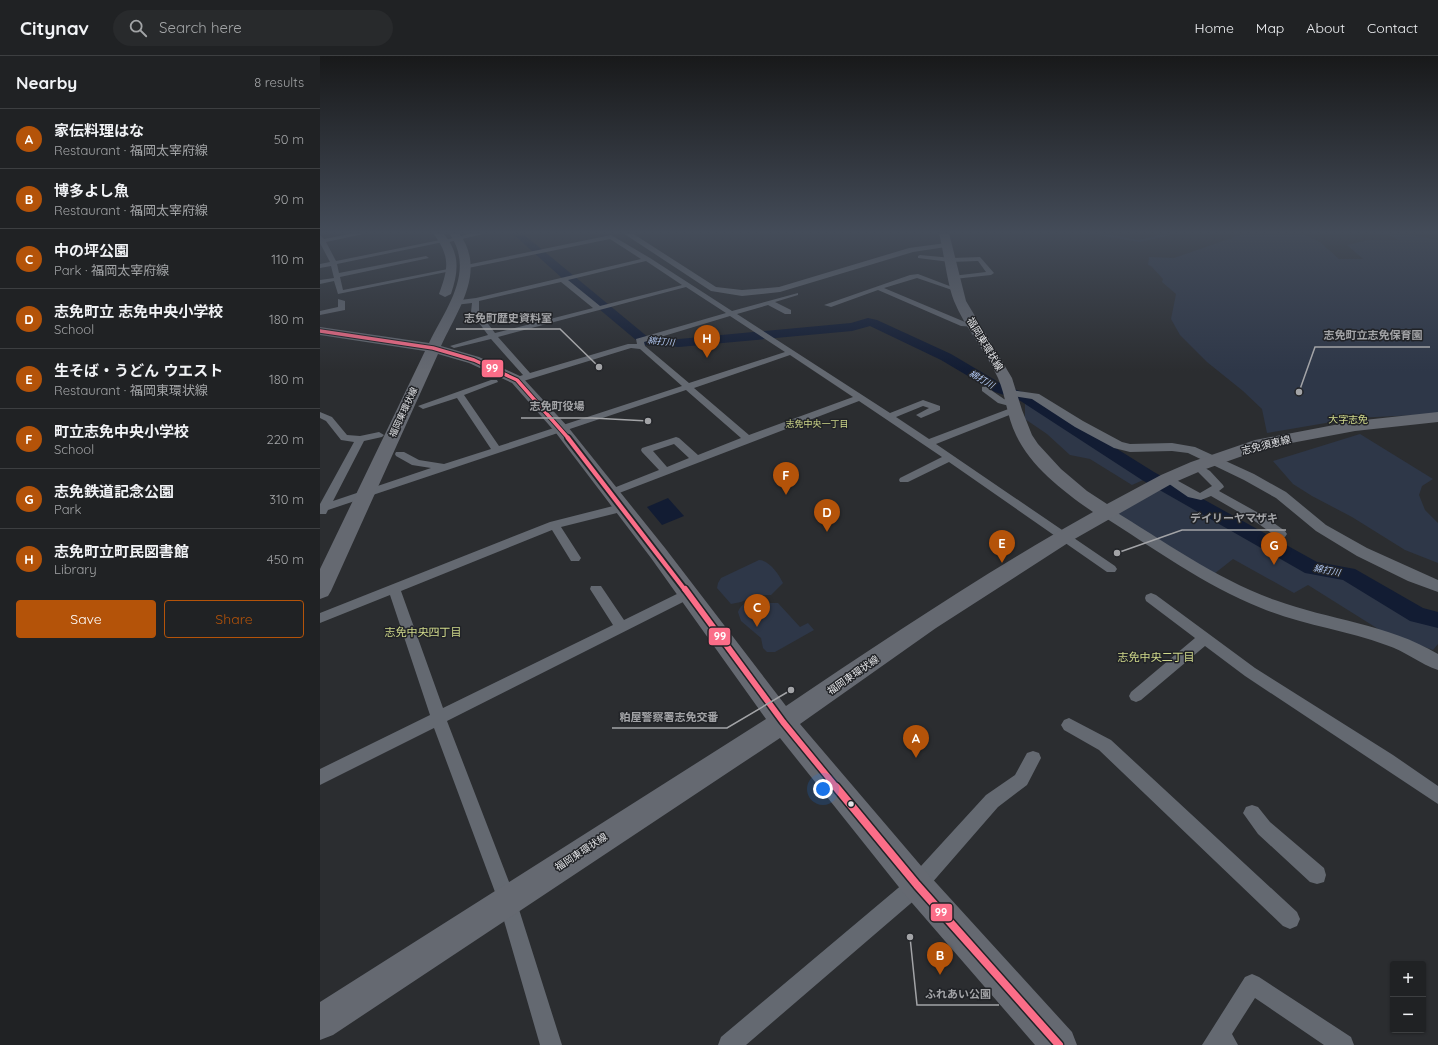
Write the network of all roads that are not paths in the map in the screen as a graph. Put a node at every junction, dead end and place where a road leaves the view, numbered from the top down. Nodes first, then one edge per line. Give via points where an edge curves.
1 (330, 279) edge
2 (337, 279) edge
3 (385, 279) edge
4 (449, 279) edge
5 (464, 279) edge
6 (562, 279) joint
7 (679, 279) edge
8 (699, 279) edge
9 (813, 279) edge
10 (906, 279) edge
11 (932, 279) edge
12 (955, 279) edge
13 (971, 279) edge
14 (320, 282) edge
15 (956, 284) junction
16 (688, 285) junction
17 (879, 288) junction
18 (796, 294) dead end
19 (476, 300) junction
20 (341, 301) dead end
21 (770, 302) junction
22 (455, 303) junction
23 (828, 306) dead end
24 (599, 309) junction
25 (788, 312) dead end
26 (320, 313) edge
27 (732, 313) junction
28 (975, 326) junction
29 (320, 331) edge
30 (494, 336) junction
31 (454, 346) dead end
32 (428, 347) junction
33 (642, 347) junction
34 (792, 352) junction
35 (523, 378) junction
36 (494, 382) dead end
37 (689, 387) junction
38 (985, 389) dead end
39 (458, 394) junction
40 (859, 398) junction
41 (1012, 402) junction
42 (423, 406) dead end
43 (921, 415) dead end
44 (320, 416) edge
45 (888, 417) junction
46 (1438, 418) edge
47 (562, 430) junction
48 (379, 435) junction
49 (360, 439) junction
50 (748, 439) junction
51 (929, 443) junction
52 (497, 451) junction
53 (400, 454) dead end
54 (950, 457) junction
55 (696, 459) junction
56 (1204, 463) junction
57 (447, 468) junction
58 (665, 471) junction
59 (1167, 479) junction
60 (904, 480) dead end
61 (1211, 491) junction
62 (356, 498) junction
63 (616, 500) junction
64 (321, 510) edge
65 (1106, 512) junction
66 (554, 525) junction
67 (1280, 534) dead end
68 (1064, 536) junction
69 (575, 558) dead end
70 (320, 559) edge
71 (1111, 569) dead end
72 (1438, 586) edge
73 (394, 588) junction
74 (596, 589) dead end
75 (320, 590) edge
76 (688, 594) junction
77 (1151, 598) dead end
78 (320, 618) edge
79 (621, 627) junction
80 (1204, 638) junction
81 (1438, 663) edge
82 (1136, 696) dead end
83 (439, 719) junction
84 (783, 722) junction
85 (1069, 725) dead end
86 (1033, 758) dead end
87 (320, 777) edge
88 (1438, 796) edge
89 (1252, 812) dead end
90 (1317, 875) dead end
91 (918, 885) junction
92 (507, 900) junction
93 (1290, 919) dead end
94 (320, 1022) edge
95 (1220, 1042) edge
96 (551, 1045) edge
97 (729, 1045) edge
98 (1059, 1045) edge
99 (1343, 1045) edge

1 - 14 street
2 - 3 street via 340,293
4 - 32 main road, 福岡東環状線 via 432,324
5 - 22 main road, 福岡東環状線
6 - 19 street
6 - 24 street
7 - 16 street
8 - 9 street via 714,289 742,293 780,289
10 - 17 street
11 - 15 street
12 - 15 main road, 福岡東環状線
13 - 15 street
15 - 28 main road, 福岡東環状線 via 960,301
16 - 24 street
16 - 27 street
17 - 23 street
17 - 28 street via 964,324
18 - 21 street
19 - 22 street
19 - 30 street via 475,312
20 - 26 street via 342,308
21 - 25 street
21 - 27 street
22 - 32 main road, 福岡東環状線
24 - 30 street
27 - 33 street via 639,341
27 - 34 street
28 - 41 main road, 福岡東環状線 via 1005,378
29 - 32 main road via 346,326
30 - 31 street
30 - 35 street
32 - 35 main road
32 - 48 main road, 福岡東環状線 via 403,381
32 - 62 main road, 福岡東環状線
33 - 35 street via 631,346
33 - 37 street
34 - 37 street
34 - 40 street
35 - 47 main road
36 - 39 street
37 - 47 street
37 - 50 street
38 - 41 street via 1002,401
39 - 42 street
39 - 52 street
40 - 45 street
40 - 50 street
41 - 51 street
41 - 56 street via 1035,396 1118,445 1191,450
41 - 65 main road, 福岡東環状線 via 1024,436 1038,455 1081,495
43 - 45 street via 937,408 923,404
44 - 49 street via 329,419 344,438
45 - 51 street
46 - 56 main road, 志免須恵線 via 1342,428 1261,444
47 - 52 street
47 - 63 main road
48 - 49 street
48 - 62 main road, 福岡東環状線
49 - 64 street
50 - 55 street
51 - 54 street
52 - 57 street
53 - 57 street via 416,463
54 - 60 street
54 - 68 street
55 - 58 street
55 - 58 street via 676,440 646,450
56 - 59 main road, 志免須恵線
56 - 61 street via 1206,472 1219,487
56 - 72 street via 1281,495 1321,528 1362,552
57 - 62 street
58 - 63 street
59 - 61 street via 1192,495 1201,497
59 - 65 main road, 志免須恵線
61 - 67 street via 1260,519
62 - 64 street
62 - 70 main road, 福岡東環状線
62 - 75 main road, 福岡東環状線
63 - 66 street
63 - 76 main road
65 - 68 main road, 福岡東環状線
65 - 81 street via 1228,586 1266,604 1389,639 1415,649
66 - 69 street
66 - 73 street
68 - 71 street
68 - 84 main road, 福岡東環状線 via 928,622
73 - 78 street
73 - 83 street
74 - 79 street
76 - 79 street
76 - 84 main road
77 - 80 street
79 - 83 street
80 - 82 street
80 - 88 street via 1250,672
83 - 87 street
83 - 92 street
84 - 91 main road
84 - 92 main road, 福岡東環状線
85 - 93 street via 1105,745
86 - 91 street via 1022,780 992,801
89 - 90 street via 1264,828
91 - 97 street
91 - 98 main road
92 - 94 main road, 福岡東環状線
92 - 96 street
95 - 99 street via 1252,984

